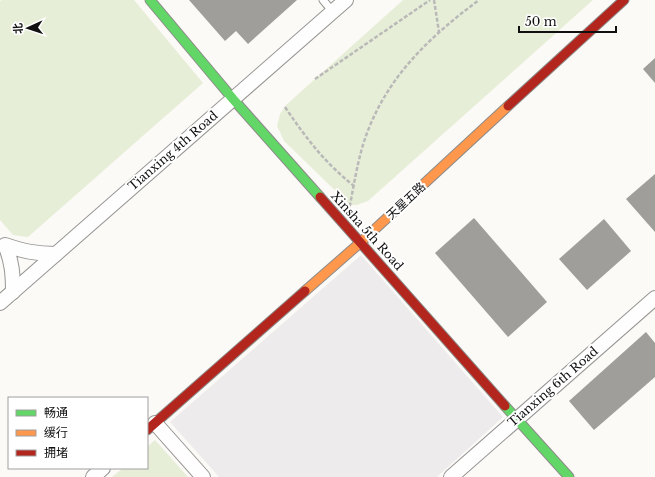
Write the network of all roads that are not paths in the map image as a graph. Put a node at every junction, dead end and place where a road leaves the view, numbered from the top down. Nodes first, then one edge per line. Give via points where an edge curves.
1 (150, 0) edge
2 (323, 0) edge
3 (346, 0) edge
4 (624, 0) edge
5 (333, 12) junction
6 (233, 99) junction
7 (2, 242) edge
8 (361, 242) junction
9 (56, 254) junction
10 (13, 292) junction
11 (655, 298) edge
12 (0, 304) edge
13 (517, 418) junction
14 (151, 426) edge
15 (102, 469) edge
16 (93, 477) edge
17 (203, 477) edge
18 (451, 477) edge
19 (569, 477) edge

1 - 6 street, Xinsha 5th Road
2 - 5 lane
3 - 5 street, Tianxing 4th Road
4 - 8 street, 天星五路
5 - 6 street, Tianxing 4th Road
6 - 8 street, Xinsha 5th Road
6 - 9 street, Tianxing 4th Road
7 - 9 street via 26,252
7 - 10 street via 10,257
8 - 13 street, Xinsha 5th Road
8 - 14 street, 天星五路
9 - 10 street, Tianxing 4th Road
10 - 12 street, Tianxing 4th Road
11 - 13 street, Tianxing 6th Road
13 - 18 street, Tianxing 6th Road
13 - 19 street, Xinsha 5th Road
14 - 17 street
15 - 16 street

